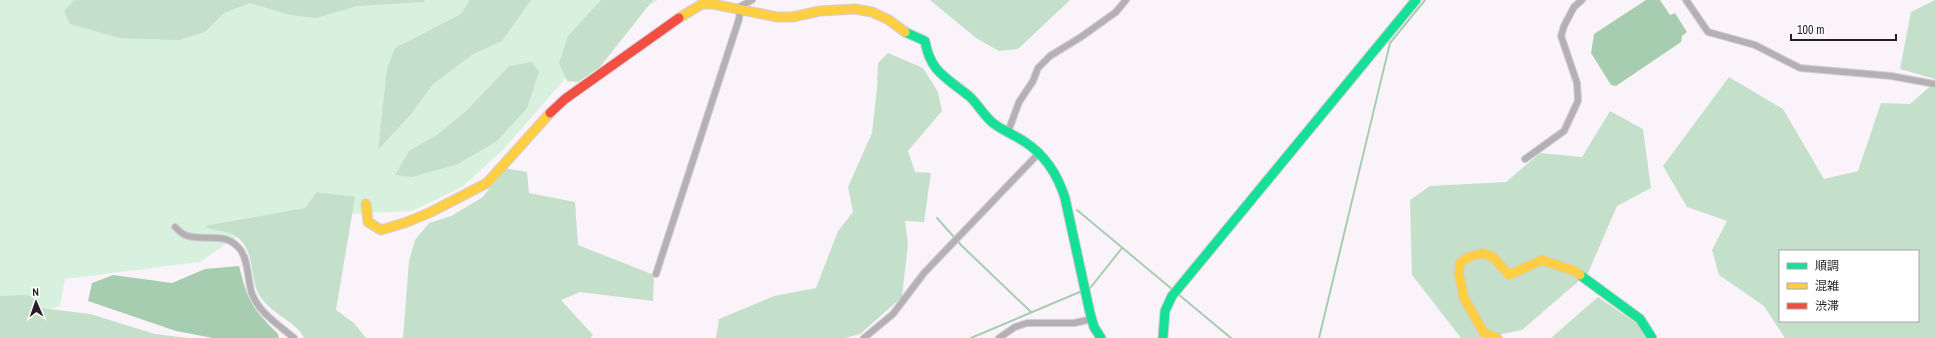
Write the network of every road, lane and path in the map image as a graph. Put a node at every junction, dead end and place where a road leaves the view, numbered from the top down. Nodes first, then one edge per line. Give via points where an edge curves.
1 (752, 0) edge
2 (1126, 0) edge
3 (1416, 0) edge
4 (1582, 0) edge
5 (1686, 0) edge
6 (738, 10) junction
7 (1935, 84) edge
8 (1008, 132) junction
9 (1038, 154) junction
10 (1525, 159) dead end
11 (366, 204) dead end
12 (175, 227) dead end
13 (656, 274) dead end
14 (1092, 319) junction
15 (294, 338) edge
16 (864, 338) edge
17 (999, 338) edge
18 (1101, 338) edge
19 (1163, 338) edge
20 (1497, 338) edge
21 (1652, 338) edge

1 - 6 street
2 - 8 street via 1116,12 1050,56 1038,68 1019,102
3 - 19 street via 1172,296 1165,311
4 - 10 street via 1574,7 1561,36 1577,83 1578,102 1564,131
5 - 7 street via 1708,32 1755,45 1800,68 1891,76
6 - 8 street via 777,17 792,17 820,11 872,12 889,20 904,32 925,41 927,54 939,73 970,97 993,123
6 - 11 street via 702,4 665,27 565,99 540,122 487,183 478,189 419,218 381,230 368,222
6 - 13 street via 739,19
8 - 9 street via 1026,142
9 - 14 street via 1047,162 1061,186
9 - 16 street via 924,273 893,314
12 - 15 street via 184,235 229,239 238,247 244,256 252,293 258,305
14 - 17 street via 1074,323 1027,323 1015,327
14 - 18 street
20 - 21 street via 1484,333 1464,298 1459,274 1460,263 1476,254 1487,253 1494,256 1509,275 1542,260 1576,271 1640,319

